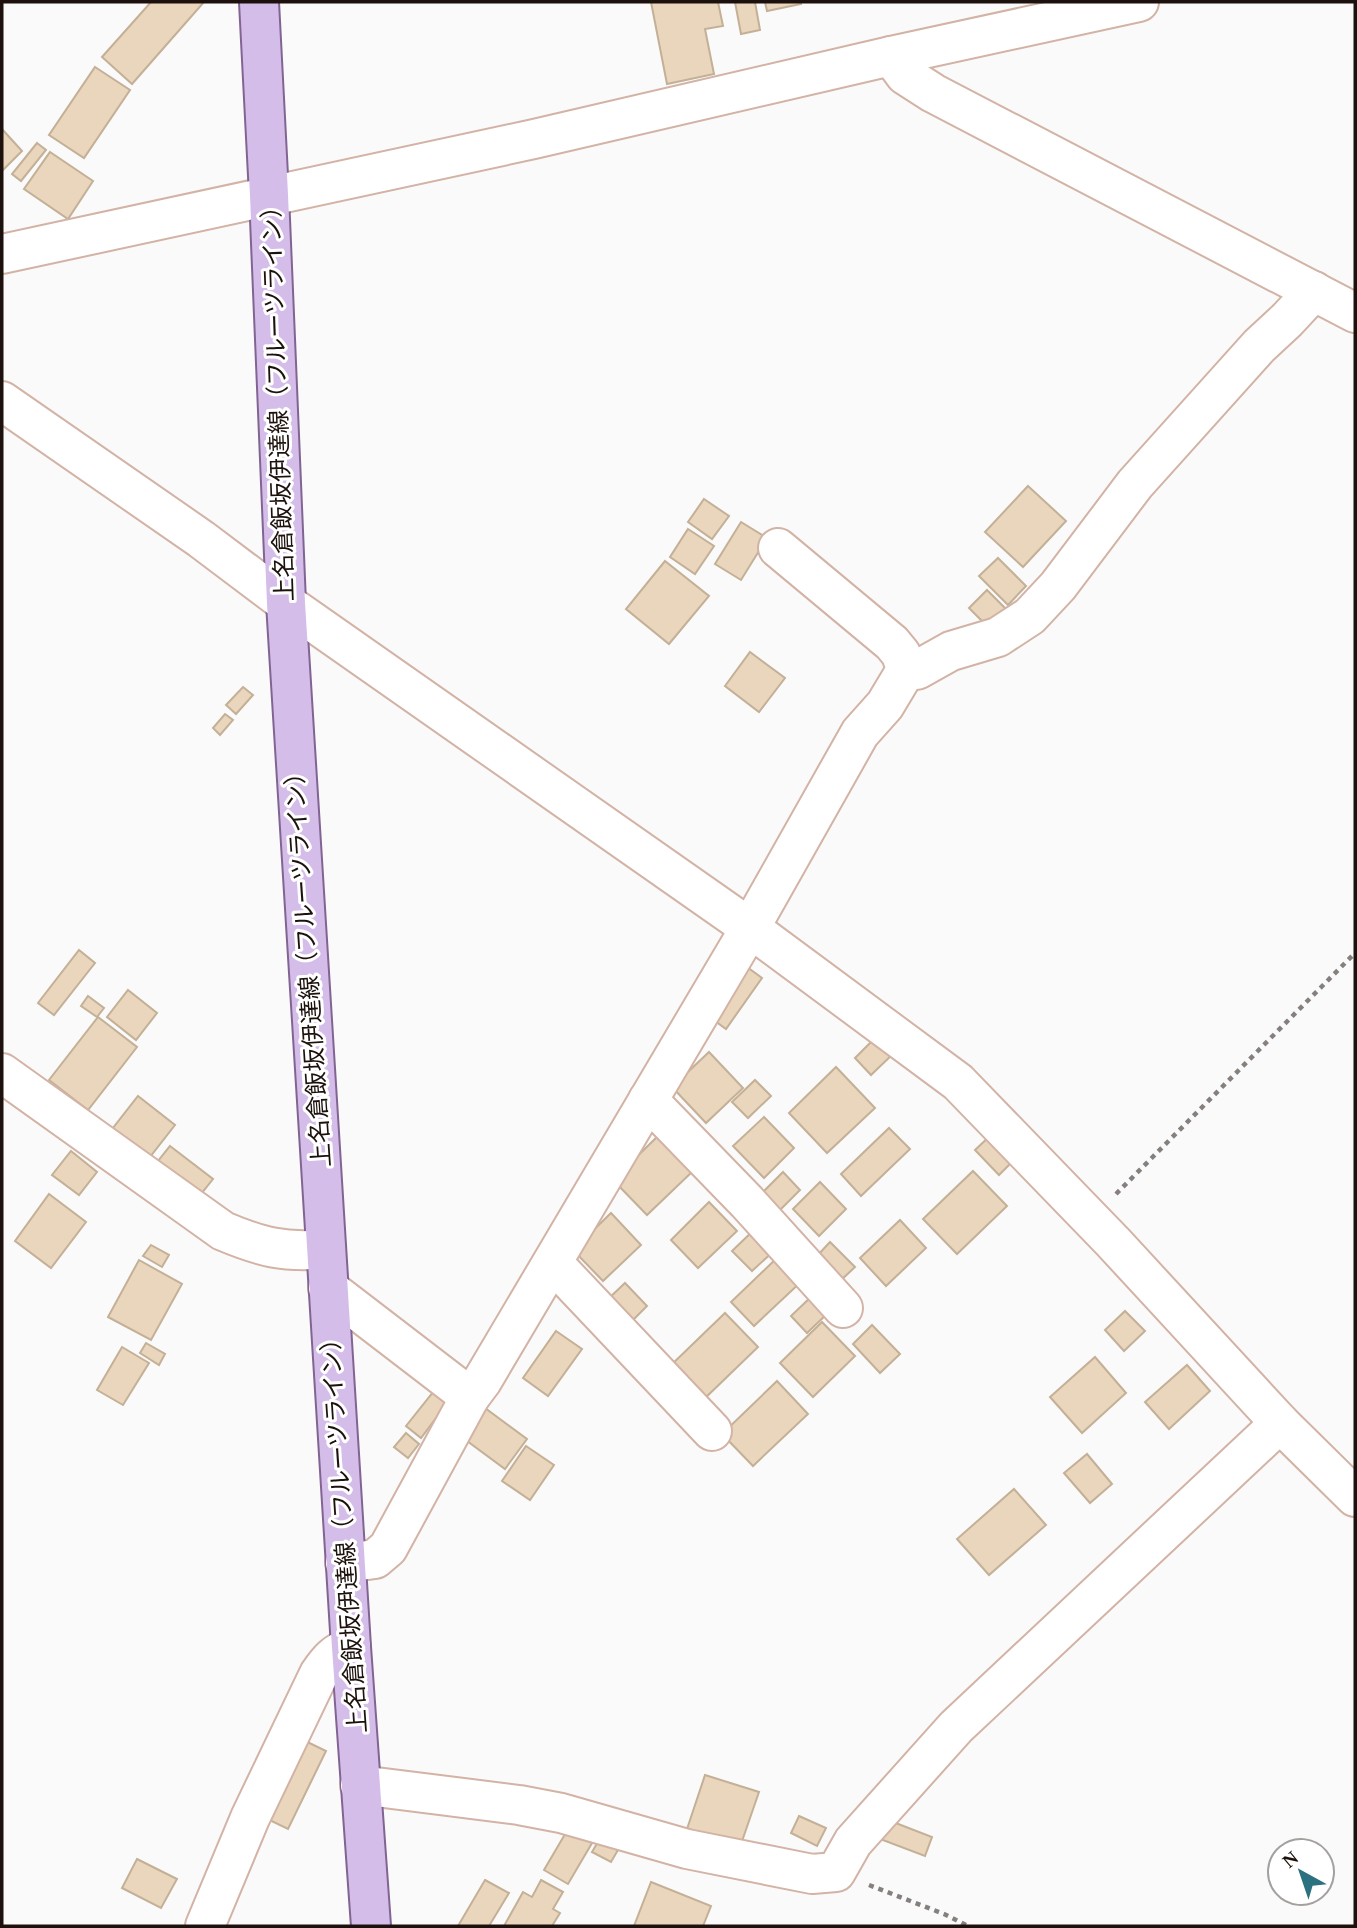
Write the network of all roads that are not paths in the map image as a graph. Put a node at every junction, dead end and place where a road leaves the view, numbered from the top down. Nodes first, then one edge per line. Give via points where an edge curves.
1 (259, 2) edge
2 (1139, 2) edge
3 (891, 56) junction
4 (270, 195) junction
5 (2, 254) edge
6 (1314, 291) junction
7 (1355, 313) edge
8 (2, 401) edge
9 (778, 548) dead end
10 (286, 603) junction
11 (906, 670) junction
12 (750, 928) junction
13 (2, 1073) edge
14 (648, 1100) junction
15 (326, 1249) junction
16 (553, 1263) junction
17 (328, 1288) junction
18 (843, 1308) dead end
19 (470, 1397) junction
20 (1280, 1423) junction
21 (712, 1431) dead end
22 (1355, 1497) edge
23 (345, 1563) junction
24 (351, 1647) junction
25 (360, 1785) junction
26 (205, 1926) edge
27 (371, 1926) edge

1 - 4 main road, 上名倉飯坂伊達線（フルーツライン）
2 - 3 street
3 - 4 street
3 - 6 street via 905,75 933,93
4 - 5 street
4 - 10 main road, 上名倉飯坂伊達線（フルーツライン）
6 - 7 street
6 - 11 street via 1135,484 1030,616 998,637 951,651 918,670
8 - 10 street
9 - 11 street via 892,643
10 - 12 street
10 - 15 main road, 上名倉飯坂伊達線（フルーツライン）
11 - 12 street via 860,733
12 - 14 street
12 - 20 street via 958,1082
13 - 15 street via 223,1231 269,1248 297,1252
14 - 16 street
14 - 18 street
15 - 17 main road, 上名倉飯坂伊達線（フルーツライン）
16 - 19 street
16 - 21 street
17 - 19 street
17 - 23 main road, 上名倉飯坂伊達線（フルーツライン）
19 - 23 street via 388,1548 375,1559
20 - 22 street
20 - 25 street via 956,1727 853,1842 836,1872 812,1874 687,1849 551,1811
23 - 24 main road, 上名倉飯坂伊達線（フルーツライン）
24 - 25 main road, 上名倉飯坂伊達線（フルーツライン）
24 - 26 street via 332,1656 319,1674 250,1818
25 - 27 main road, 上名倉飯坂伊達線（フルーツライン）

